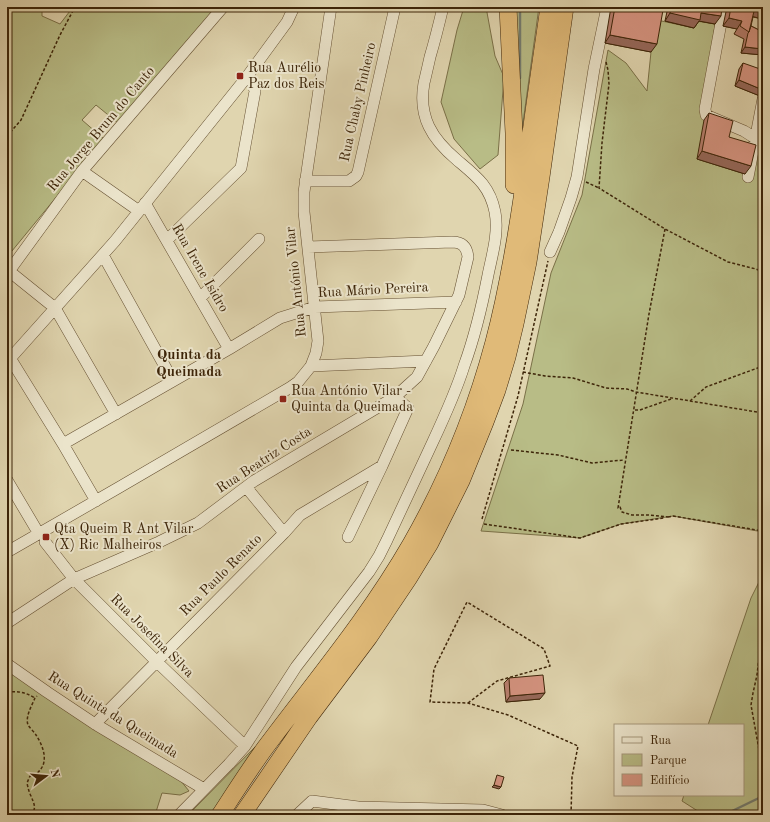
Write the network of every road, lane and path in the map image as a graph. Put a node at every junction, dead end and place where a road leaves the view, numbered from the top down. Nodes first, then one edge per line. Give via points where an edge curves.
1 (76, 7) edge
2 (223, 7) edge
3 (294, 7) edge
4 (331, 7) edge
5 (395, 7) edge
6 (443, 7) edge
7 (508, 7) edge
8 (549, 7) edge
9 (565, 7) edge
10 (570, 7) edge
11 (607, 7) edge
12 (724, 7) edge
13 (599, 46) junction
14 (246, 78) junction
15 (763, 99) edge
16 (7, 136) edge
17 (756, 138) junction
18 (82, 171) junction
19 (541, 177) junction
20 (577, 177) junction
21 (748, 177) dead end
22 (305, 181) junction
23 (599, 188) junction
24 (142, 207) junction
25 (665, 229) junction
26 (259, 239) dead end
27 (167, 240) junction
28 (308, 248) junction
29 (550, 252) joint
30 (103, 255) junction
31 (8, 272) edge
32 (763, 272) edge
33 (200, 298) junction
34 (456, 302) junction
35 (314, 307) junction
36 (55, 308) junction
37 (230, 349) junction
38 (8, 360) edge
39 (426, 361) junction
40 (312, 366) junction
41 (763, 366) edge
42 (523, 372) junction
43 (173, 381) junction
44 (636, 392) junction
45 (395, 397) junction
46 (673, 398) junction
47 (690, 401) junction
48 (636, 410) dead end
49 (763, 413) edge
50 (116, 414) junction
51 (63, 444) junction
52 (512, 450) dead end
53 (625, 460) junction
54 (382, 466) junction
55 (7, 480) edge
56 (246, 487) junction
57 (96, 501) junction
58 (668, 517) junction
59 (482, 519) dead end
60 (424, 520) junction
61 (484, 524) dead end
62 (763, 532) edge
63 (284, 533) junction
64 (348, 537) dead end
65 (42, 538) junction
66 (7, 552) edge
67 (74, 579) junction
68 (7, 623) edge
69 (763, 623) edge
70 (157, 662) junction
71 (7, 664) edge
72 (7, 692) edge
73 (47, 692) junction
74 (35, 698) junction
75 (468, 704) junction
76 (95, 724) junction
77 (245, 746) junction
78 (763, 772) edge
79 (204, 789) junction
80 (359, 811) edge
81 (32, 815) edge
82 (179, 815) edge
83 (220, 815) edge
84 (242, 815) edge
85 (297, 815) edge
86 (502, 815) edge
87 (572, 815) edge

1 - 16 path via 60,35 21,120
2 - 18 street, Rua Jorge Brum do Canto
3 - 14 street via 287,22
4 - 22 street, Rua António Vilar
5 - 22 street, Rua Chaby Pinheiro via 356,176 350,181
6 - 77 street via 424,84 423,101 426,119 435,139 479,179 489,194 495,212 496,236 478,319 449,406 379,556 296,667
7 - 60 highway via 515,182 503,274 474,388
8 - 60 highway via 518,224 499,322 485,374 463,437
9 - 19 highway
10 - 19 highway
11 - 13 street
12 - 17 street via 706,115
13 - 20 street
13 - 23 path via 608,70 609,84
14 - 24 street
14 - 27 street via 252,81 255,91 241,168
15 - 17 street
17 - 21 street
18 - 24 street
18 - 31 street, Rua Jorge Brum do Canto
19 - 84 highway via 528,262 507,357 497,390 461,481 430,543 408,579
20 - 23 path
20 - 29 street via 572,198
22 - 28 street, Rua António Vilar via 303,201
23 - 25 path
24 - 27 street, Rua Irene Isidro
24 - 30 street
25 - 32 path via 728,262
25 - 44 path
26 - 33 street
27 - 33 street, Rua Irene Isidro
28 - 34 street, Rua Beatriz Costa via 462,243 468,251 468,257 460,295
28 - 35 street, Rua António Vilar
29 - 42 path
30 - 36 street
30 - 43 street
31 - 36 street
33 - 37 street, Rua Irene Isidro
34 - 35 street, Rua Mário Pereira
34 - 39 street, Rua Beatriz Costa
35 - 37 street, Rua Mário Pereira via 280,318
35 - 40 street, Rua António Vilar via 318,341
36 - 38 street
36 - 50 street
37 - 43 street, Rua Mário Pereira
38 - 51 street
39 - 40 street
39 - 45 street, Rua Beatriz Costa via 417,377
40 - 57 street, Rua António Vilar via 291,387
41 - 47 path via 706,387
42 - 44 path via 573,378 606,388
42 - 59 path
43 - 50 street, Rua Mário Pereira
44 - 46 path
44 - 53 path
45 - 54 street via 408,408
45 - 56 street, Rua Beatriz Costa
46 - 47 path
46 - 48 path
47 - 49 path
50 - 51 street, Rua Mário Pereira
51 - 57 street
52 - 53 path via 558,455 592,463
53 - 58 path via 618,508 632,515
54 - 63 street, Rua Paulo Renato via 300,515
54 - 64 street
55 - 65 street, Rua Josefina Silva
56 - 63 street
56 - 67 street, Rua Beatriz Costa via 198,523
57 - 65 street, Rua António Vilar
58 - 61 path via 621,524 580,538
58 - 62 path
60 - 83 highway via 377,597 339,652 264,749
63 - 70 street, Rua Paulo Renato
65 - 66 street, Rua António Vilar
65 - 67 street, Rua Josefina Silva
67 - 68 street, Rua Beatriz Costa
67 - 70 street, Rua Josefina Silva
69 - 78 path via 751,706
70 - 76 street, Rua Paulo Renato
70 - 77 street, Rua Josefina Silva
71 - 73 street, Rua Quinta da Queimada
72 - 74 path via 16,691
73 - 74 path
73 - 76 street, Rua Quinta da Queimada
74 - 81 path via 28,725 37,736 45,759 41,769 34,776 30,776 27,783 35,804
75 - 75 path via 497,682 550,666 544,649 467,602 434,669 430,702
75 - 87 path via 508,715 578,746 572,777
76 - 79 street, Rua Quinta da Queimada
77 - 79 street
79 - 82 street
80 - 85 street via 312,801
80 - 86 street via 483,810

